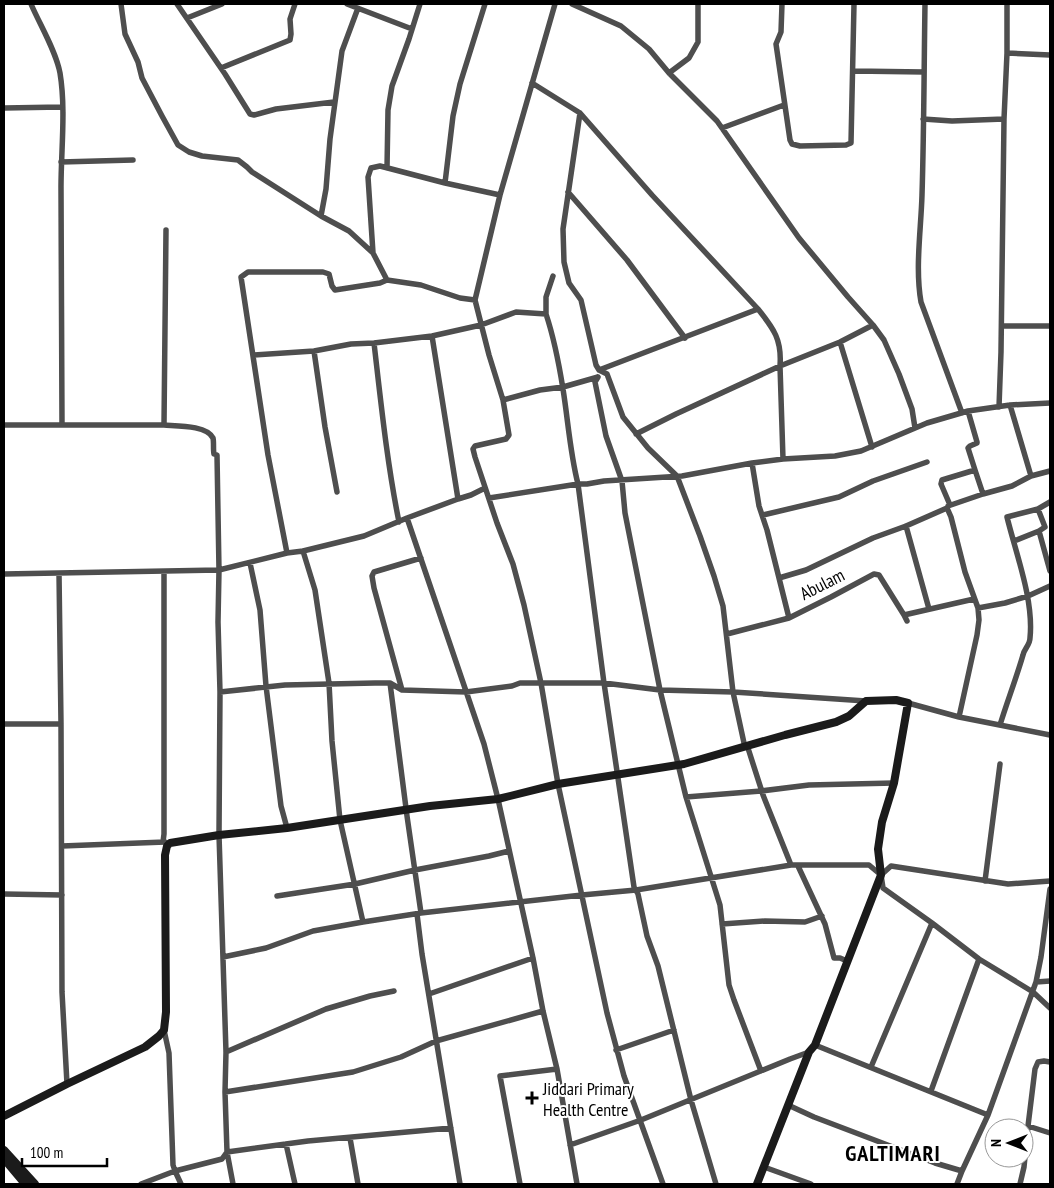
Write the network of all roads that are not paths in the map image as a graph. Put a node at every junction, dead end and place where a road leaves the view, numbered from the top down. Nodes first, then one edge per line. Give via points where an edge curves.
1 (30, 4) edge
2 (121, 4) edge
3 (177, 4) edge
4 (222, 4) edge
5 (295, 4) edge
6 (347, 4) edge
7 (420, 4) edge
8 (485, 4) edge
9 (555, 4) edge
10 (572, 4) edge
11 (698, 4) edge
12 (782, 4) edge
13 (854, 4) edge
14 (925, 4) edge
15 (1008, 4) edge
16 (358, 8) junction
17 (187, 18) junction
18 (412, 29) junction
19 (1007, 54) junction
20 (1050, 55) edge
21 (220, 68) junction
22 (853, 71) junction
23 (924, 72) junction
24 (669, 73) junction
25 (532, 83) junction
26 (334, 102) junction
27 (784, 105) junction
28 (62, 107) junction
29 (4, 108) edge
30 (580, 113) junction
31 (923, 119) junction
32 (1004, 119) junction
33 (722, 128) junction
34 (133, 160) dead end
35 (61, 162) junction
36 (386, 168) junction
37 (445, 183) junction
38 (568, 192) junction
39 (500, 195) junction
40 (321, 216) junction
41 (166, 230) dead end
42 (373, 253) junction
43 (553, 276) dead end
44 (387, 280) junction
45 (475, 300) junction
46 (758, 309) junction
47 (546, 314) junction
48 (482, 325) junction
49 (873, 326) junction
50 (1002, 326) junction
51 (1050, 326) edge
52 (432, 336) junction
53 (685, 338) junction
54 (840, 342) junction
55 (374, 343) junction
56 (314, 351) junction
57 (253, 355) junction
58 (780, 366) junction
59 (599, 370) junction
60 (607, 374) junction
61 (598, 377) junction
62 (563, 387) junction
63 (503, 400) junction
64 (1050, 403) edge
65 (1010, 405) junction
66 (999, 407) junction
67 (965, 412) junction
68 (4, 425) edge
69 (62, 425) junction
70 (164, 426) junction
71 (915, 428) junction
72 (636, 434) junction
73 (872, 447) junction
74 (783, 459) junction
75 (927, 462) dead end
76 (752, 463) junction
77 (975, 470) junction
78 (1050, 471) edge
79 (677, 476) junction
80 (1031, 476) junction
81 (622, 481) junction
82 (578, 484) junction
83 (485, 488) junction
84 (337, 492) dead end
85 (983, 494) junction
86 (489, 498) junction
87 (458, 499) junction
88 (1050, 502) edge
89 (948, 507) junction
90 (1038, 509) junction
91 (762, 515) junction
92 (407, 518) junction
93 (399, 522) junction
94 (906, 526) junction
95 (1048, 526) edge
96 (1039, 531) junction
97 (1014, 541) junction
98 (303, 551) junction
99 (287, 553) junction
100 (421, 558) junction
101 (250, 563) junction
102 (219, 570) junction
103 (1050, 571) edge
104 (164, 572) junction
105 (59, 573) junction
106 (4, 574) edge
107 (779, 578) junction
108 (1050, 586) edge
109 (1028, 596) junction
110 (974, 599) junction
111 (978, 608) junction
112 (929, 609) junction
113 (789, 618) junction
114 (727, 634) junction
115 (329, 683) junction
116 (390, 683) junction
117 (541, 683) junction
118 (604, 683) junction
119 (266, 686) junction
120 (402, 690) junction
121 (660, 690) junction
122 (220, 692) junction
123 (466, 692) junction
124 (733, 692) junction
125 (866, 701) junction
126 (908, 703) junction
127 (959, 716) junction
128 (4, 724) edge
129 (61, 724) junction
130 (1000, 725) junction
131 (1050, 735) edge
132 (747, 745) junction
133 (678, 764) junction
134 (1000, 764) dead end
135 (617, 775) junction
136 (894, 783) junction
137 (558, 784) junction
138 (761, 791) junction
139 (686, 797) junction
140 (498, 798) junction
141 (406, 810) junction
142 (340, 820) junction
143 (286, 828) junction
144 (219, 835) junction
145 (167, 843) junction
146 (62, 846) junction
147 (509, 851) junction
148 (791, 865) junction
149 (798, 866) junction
150 (415, 870) junction
151 (881, 875) junction
152 (711, 879) junction
153 (985, 881) junction
154 (1050, 881) edge
155 (355, 884) junction
156 (1050, 889) edge
157 (636, 890) junction
158 (4, 894) edge
159 (62, 895) junction
160 (582, 895) junction
161 (277, 896) dead end
162 (521, 902) junction
163 (1049, 905) edge
164 (419, 913) junction
165 (822, 916) junction
166 (363, 922) junction
167 (932, 923) junction
168 (722, 924) junction
169 (223, 956) junction
170 (533, 958) junction
171 (979, 959) junction
172 (848, 961) junction
173 (1050, 981) edge
174 (1036, 982) junction
175 (394, 991) dead end
176 (1032, 992) junction
177 (429, 994) junction
178 (1050, 1008) edge
179 (543, 1011) junction
180 (164, 1030) junction
181 (674, 1030) junction
182 (436, 1041) junction
183 (815, 1044) junction
184 (616, 1050) junction
185 (226, 1052) junction
186 (809, 1052) junction
187 (1050, 1062) edge
188 (871, 1067) junction
189 (558, 1069) junction
190 (761, 1071) junction
191 (67, 1084) junction
192 (931, 1091) junction
193 (225, 1092) junction
194 (691, 1100) junction
195 (788, 1105) junction
196 (988, 1115) junction
197 (4, 1116) edge
198 (1029, 1118) edge
199 (641, 1120) junction
200 (451, 1128) junction
201 (1034, 1128) edge
202 (1050, 1133) edge
203 (350, 1138) junction
204 (286, 1144) junction
205 (570, 1145) junction
206 (4, 1150) edge
207 (227, 1152) junction
208 (4, 1159) edge
209 (764, 1167) junction
210 (1024, 1168) edge
211 (175, 1171) junction
212 (962, 1171) junction
213 (25, 1184) edge
214 (35, 1184) edge
215 (141, 1184) edge
216 (180, 1184) edge
217 (232, 1184) edge
218 (295, 1184) edge
219 (358, 1184) edge
220 (460, 1184) edge
221 (520, 1184) edge
222 (577, 1184) edge
223 (663, 1184) edge
224 (716, 1184) edge
225 (757, 1184) edge
226 (811, 1184) edge
227 (958, 1184) edge
228 (1020, 1184) edge

1 - 28 street via 59,72
2 - 40 street via 125,34 142,78 178,145 202,156 238,160
3 - 17 street
4 - 17 street
5 - 21 street via 290,19 290,40
6 - 16 street
7 - 18 street
8 - 37 street via 460,84
9 - 25 street
10 - 24 street via 621,26
11 - 24 street via 698,42 689,58
12 - 27 street via 781,32 776,44
13 - 22 street
14 - 23 street
15 - 19 street
16 - 18 street
16 - 26 street via 342,51
17 - 21 street
18 - 36 street via 392,86
19 - 20 street
19 - 32 street
21 - 26 street via 250,114
22 - 23 street
22 - 27 street via 851,143 792,144
23 - 31 street
24 - 33 street
25 - 30 street
25 - 39 street
26 - 40 street
27 - 33 street
28 - 29 street
28 - 35 street
30 - 38 street
30 - 46 street
31 - 32 street
31 - 67 street via 921,302
32 - 50 street
33 - 49 street via 799,238
34 - 35 street
35 - 69 street
36 - 37 street
36 - 42 street via 371,168 368,177
37 - 39 street
38 - 53 street via 627,260
38 - 59 street via 563,229 564,262 569,282 581,300
39 - 45 street
40 - 42 street via 349,231
41 - 70 street
42 - 44 street
43 - 47 street via 546,297
44 - 45 street via 422,285
44 - 57 street via 335,290 329,274 323,272 248,272 241,277
45 - 48 street
46 - 53 street
46 - 58 street via 777,337
47 - 48 street via 516,312
47 - 62 street
48 - 52 street
48 - 63 street
49 - 54 street
49 - 71 street via 884,340 899,374 912,409
50 - 51 street
50 - 66 street
52 - 55 street
52 - 87 street
53 - 59 street
54 - 58 street
54 - 73 street
55 - 56 street
55 - 93 street via 388,463
56 - 57 street
56 - 84 street
57 - 99 street
58 - 72 street
58 - 74 street
59 - 60 street
60 - 61 street
60 - 72 street via 623,417
61 - 62 street
61 - 81 street via 595,382 606,436
62 - 63 street
62 - 82 street
63 - 83 street via 509,435 506,439 473,449
64 - 65 street
65 - 66 street
65 - 80 street
66 - 67 street
67 - 71 street
67 - 77 street via 977,442 968,448
68 - 69 street
69 - 70 street
70 - 102 street via 197,428 213,438 214,454 217,455
71 - 73 street
72 - 79 street
73 - 74 street via 835,456
74 - 76 street
75 - 91 street via 839,496
76 - 79 street
76 - 91 street
77 - 85 street
77 - 89 street via 942,480
78 - 80 street
79 - 81 street
79 - 114 street via 714,576
80 - 85 street via 1012,486
81 - 82 street
81 - 121 street via 625,513
82 - 86 street
82 - 118 street
83 - 86 street
83 - 87 street
85 - 89 street
86 - 117 street via 513,564
87 - 92 street
88 - 90 street
89 - 94 street
89 - 110 street
90 - 95 street
90 - 97 street via 1007,517
91 - 107 street
92 - 93 street
92 - 100 street
93 - 98 street via 364,536
94 - 107 street via 806,570
94 - 112 street
95 - 96 street
96 - 97 street
96 - 103 street
97 - 109 street
98 - 99 street
98 - 115 street via 314,590
99 - 101 street
100 - 120 street via 374,572 372,576
100 - 123 street
101 - 102 street
101 - 119 street via 260,610
102 - 104 street
102 - 122 street
104 - 105 street
104 - 145 street
105 - 106 street
105 - 129 street
107 - 113 street
108 - 109 street
109 - 111 street
109 - 130 street via 1030,640
110 - 111 street
110 - 112 street
111 - 127 street via 977,635
112 - 113 street, Abulam via 906,618 879,576 874,574
113 - 114 street, Abulam
114 - 124 street
115 - 116 street
115 - 119 street
115 - 142 street
116 - 120 street
116 - 141 street
117 - 118 street
117 - 123 street via 520,683
117 - 137 street
118 - 121 street
118 - 135 street
119 - 122 street
119 - 143 street
120 - 123 street
121 - 124 street
121 - 133 street
122 - 144 street
123 - 140 street
124 - 125 street
124 - 132 street
125 - 126 street
125 - 132 street via 849,716 836,722
126 - 127 street
126 - 136 street
127 - 130 street
128 - 129 street
129 - 146 street
130 - 131 street
132 - 133 street
132 - 138 street
133 - 135 street
133 - 139 street
134 - 153 street
135 - 137 street
135 - 157 street
136 - 138 street via 809,785
136 - 151 street via 878,849
137 - 140 street
137 - 160 street
138 - 139 street
138 - 148 street
139 - 152 street
140 - 141 street
140 - 147 street
141 - 142 street
141 - 150 street
142 - 143 street
142 - 155 street
143 - 144 street
144 - 145 street
144 - 169 street
145 - 146 street
145 - 180 street
146 - 159 street
147 - 150 street
147 - 162 street
148 - 149 street
148 - 152 street
149 - 151 street via 869,865
149 - 165 street
150 - 155 street
150 - 164 street
151 - 153 street via 891,866
151 - 167 street via 883,888
151 - 172 street
152 - 157 street
152 - 168 street
153 - 154 street via 1008,884
155 - 161 street
155 - 166 street
156 - 163 street
157 - 160 street
157 - 181 street
158 - 159 street
159 - 191 street via 62,992
160 - 162 street
160 - 184 street
162 - 164 street
162 - 170 street
163 - 174 street
164 - 166 street
164 - 177 street
165 - 168 street via 805,922
165 - 172 street via 834,958
166 - 169 street via 313,930 266,948
167 - 171 street
167 - 188 street
168 - 190 street via 729,985
169 - 185 street
170 - 177 street
170 - 179 street
171 - 176 street
171 - 192 street
172 - 183 street
173 - 174 street
174 - 176 street
175 - 185 street via 326,1009
176 - 178 street
176 - 196 street
177 - 182 street
179 - 182 street
179 - 189 street
180 - 191 street via 145,1047
180 - 211 street via 169,1053
181 - 184 street
181 - 194 street
182 - 193 street via 401,1057 353,1072
182 - 200 street
183 - 186 street
183 - 188 street
184 - 199 street
185 - 193 street
186 - 190 street
186 - 195 street
187 - 198 street via 1038,1062 1034,1069
188 - 192 street
189 - 205 street
189 - 221 street via 500,1076
190 - 194 street
191 - 197 street
192 - 196 street
193 - 207 street
194 - 199 street
194 - 224 street
195 - 209 street
195 - 212 street
196 - 212 street
199 - 205 street
199 - 223 street
200 - 203 street
200 - 220 street
201 - 202 street
203 - 204 street
203 - 219 street
204 - 207 street
204 - 218 street
205 - 222 street
206 - 214 street
207 - 211 street via 222,1159
207 - 217 street
208 - 213 street
209 - 225 street
209 - 226 street
210 - 228 street
211 - 215 street
211 - 216 street
212 - 227 street

